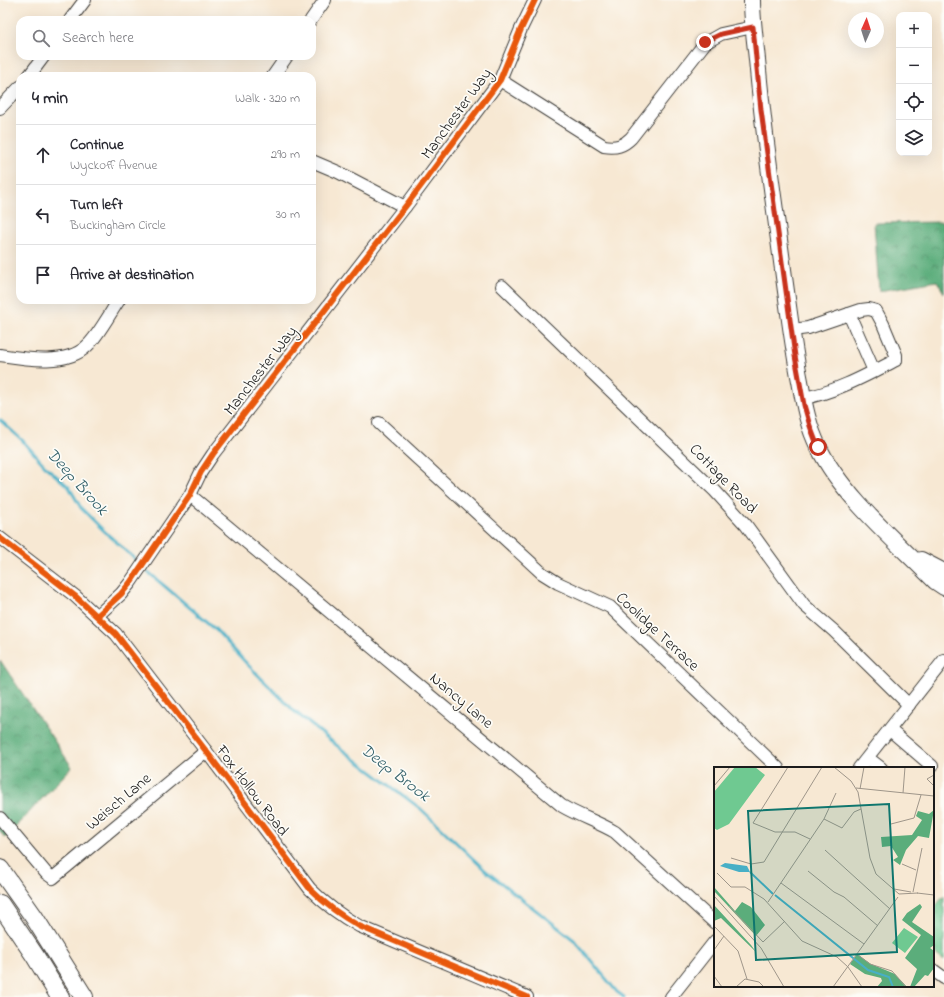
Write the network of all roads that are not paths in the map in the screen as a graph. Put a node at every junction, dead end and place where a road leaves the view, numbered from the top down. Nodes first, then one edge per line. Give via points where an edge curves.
1 (85, 0) edge
2 (325, 0) edge
3 (535, 0) edge
4 (752, 0) edge
5 (73, 16) edge
6 (314, 16) edge
7 (753, 27) junction
8 (41, 60) edge
9 (283, 60) edge
10 (32, 72) edge
11 (276, 72) edge
12 (500, 80) junction
13 (16, 91) edge
14 (0, 108) edge
15 (316, 163) edge
16 (405, 207) junction
17 (502, 286) dead end
18 (116, 304) edge
19 (849, 314) junction
20 (792, 330) junction
21 (0, 355) edge
22 (874, 371) junction
23 (803, 398) junction
24 (379, 423) dead end
25 (190, 495) junction
26 (0, 538) edge
27 (942, 583) edge
28 (97, 616) junction
29 (944, 660) edge
30 (909, 705) junction
31 (890, 730) junction
32 (206, 751) junction
33 (868, 758) junction
34 (932, 766) dead end
35 (777, 767) edge
36 (861, 767) edge
37 (880, 767) edge
38 (0, 818) edge
39 (0, 869) edge
40 (0, 904) edge
41 (714, 922) edge
42 (714, 942) edge
43 (934, 971) edge
44 (944, 978) edge
45 (675, 996) edge
46 (60, 997) edge
47 (84, 997) edge
48 (526, 997) edge

1 - 5 street
2 - 6 street
3 - 12 street, Manchester Way
4 - 7 main road
7 - 12 street via 721,34 705,42 631,138 626,143 612,148 604,146
7 - 20 main road via 761,110
8 - 10 street
9 - 11 street
12 - 16 street, Manchester Way
13 - 14 street
15 - 16 street
16 - 25 street, Manchester Way via 213,454 200,472
17 - 30 street, Cottage Road via 715,491 746,525 804,605
18 - 21 street via 89,345 81,352 62,358 41,359
19 - 20 street via 808,328
19 - 22 street
19 - 22 street via 861,310 876,311 883,324 896,360
20 - 23 main road
22 - 23 street via 817,396
23 - 27 main road via 818,447 842,485 904,550
24 - 35 street, Coolidge Terrace via 542,574 558,584 610,607
25 - 28 street, Manchester Way via 130,584
25 - 41 street, Nancy Lane via 562,806 615,832
26 - 28 street, Fox Hollow Road via 76,596
28 - 32 street, Fox Hollow Road via 116,634
29 - 30 street
30 - 31 street
31 - 33 street
31 - 34 street
32 - 38 street, Weisch Lane via 53,878
32 - 48 street, Fox Hollow Road via 310,889 326,904 359,926
33 - 36 street
33 - 37 street
39 - 47 highway via 34,917
40 - 46 highway
42 - 45 street
43 - 44 street

